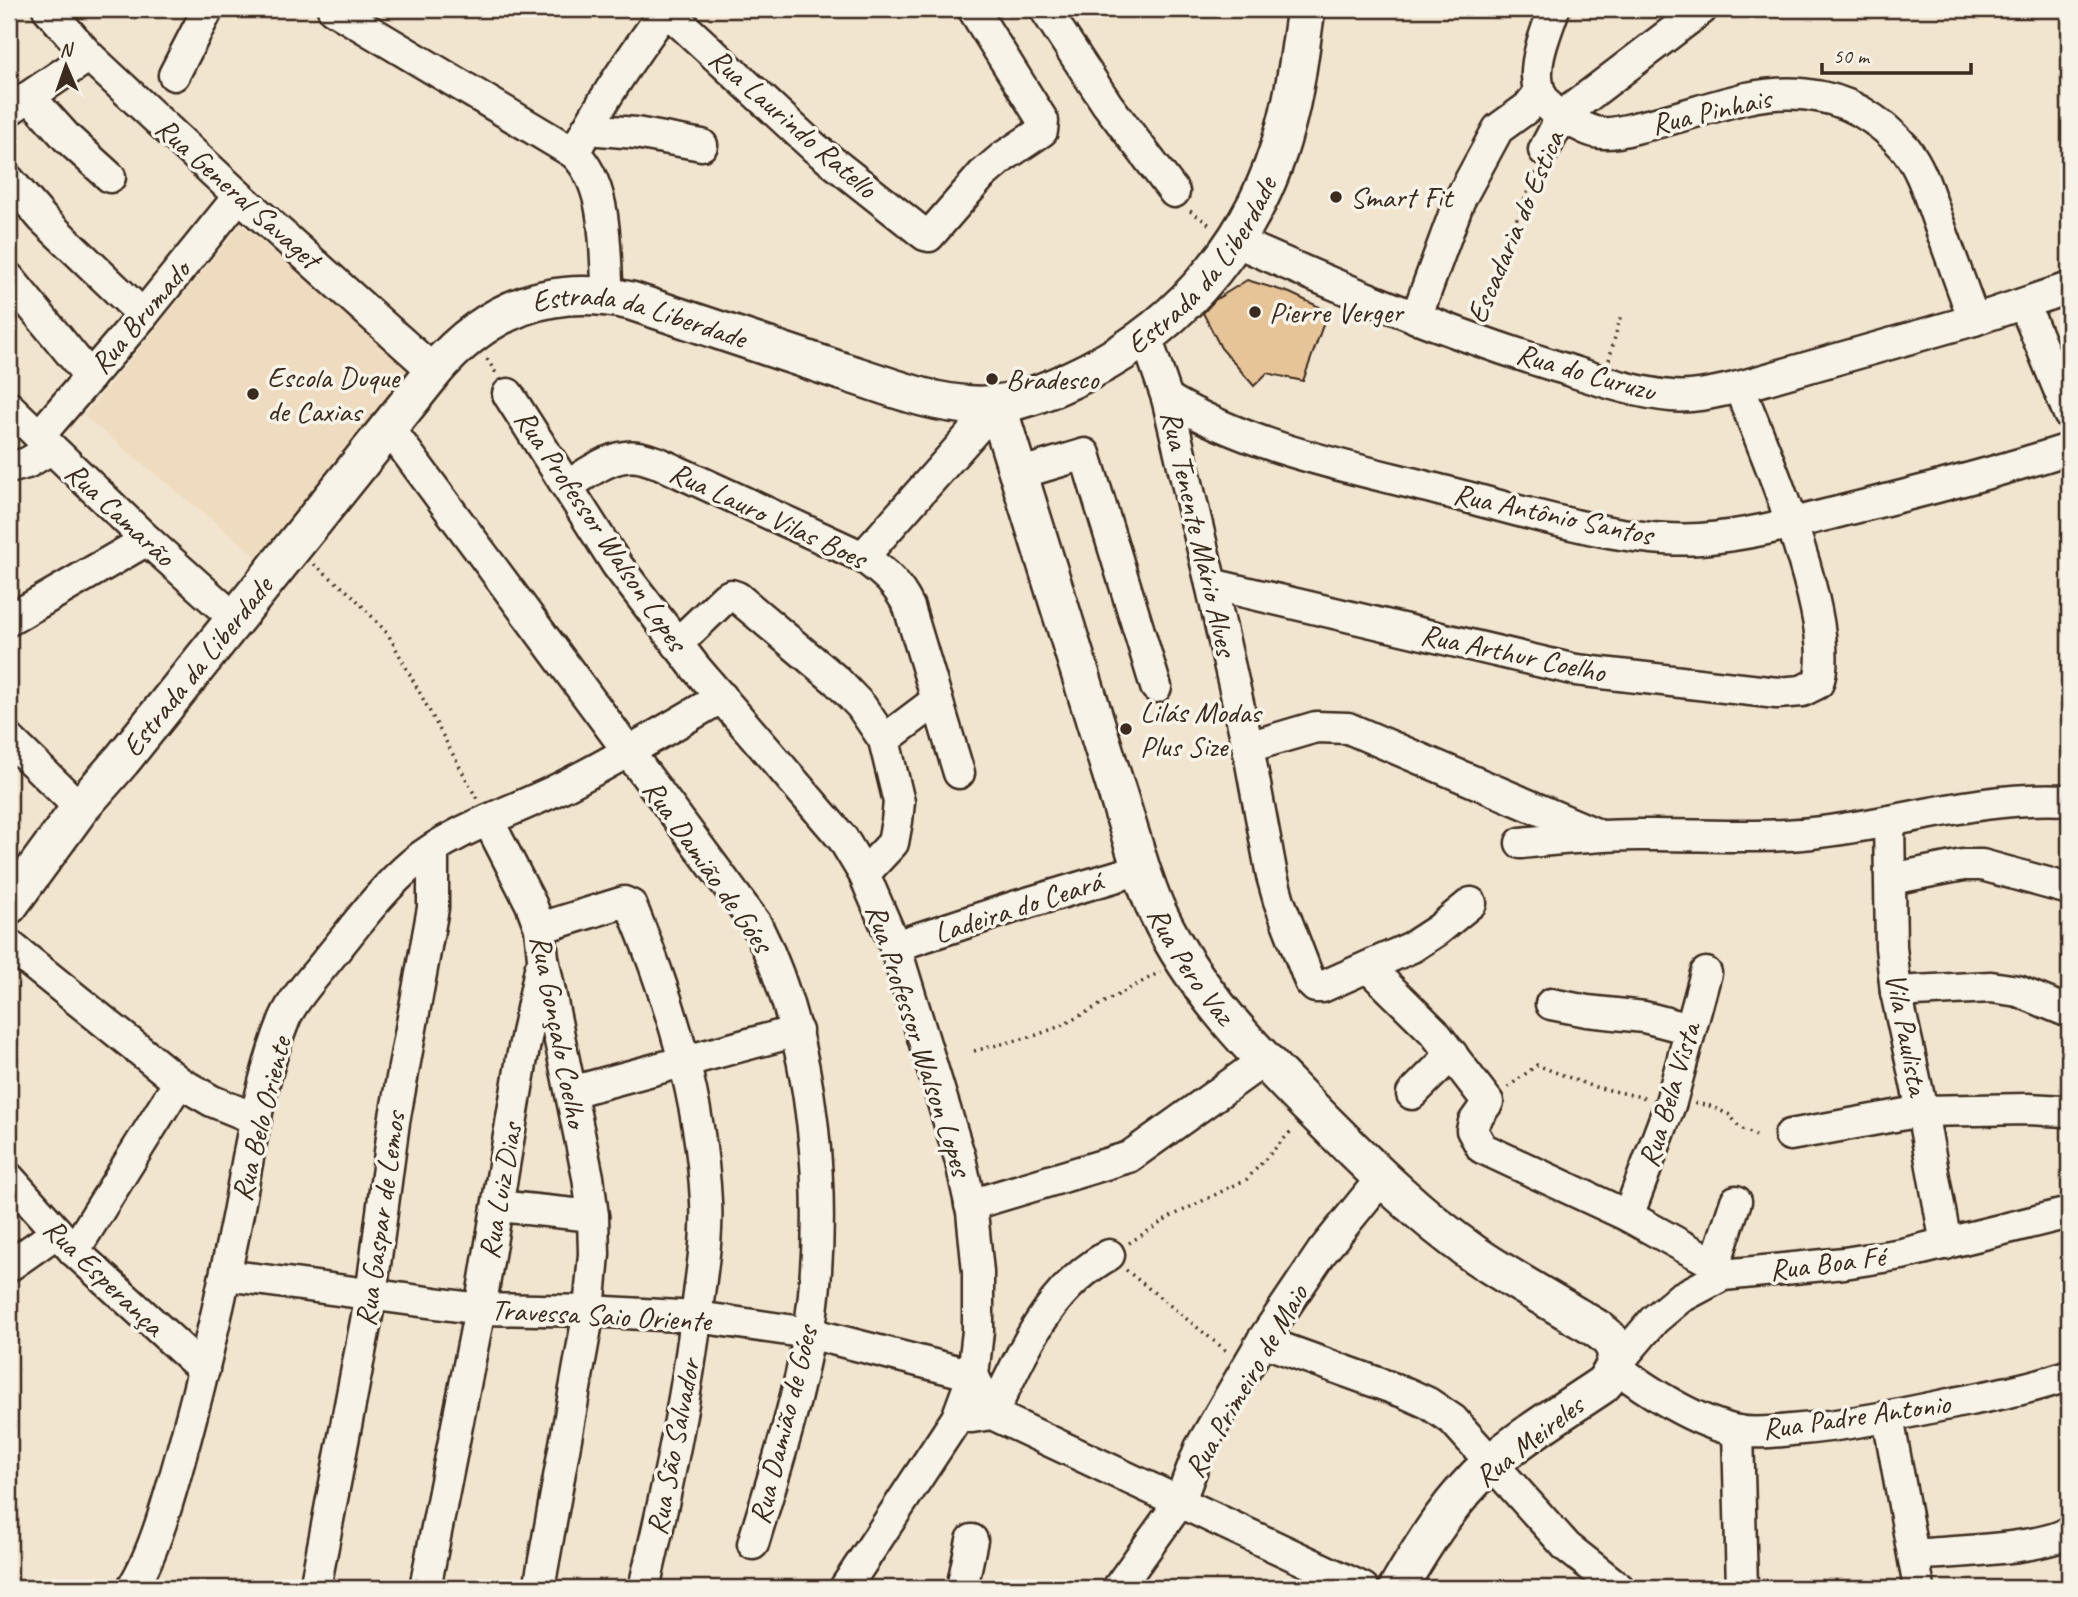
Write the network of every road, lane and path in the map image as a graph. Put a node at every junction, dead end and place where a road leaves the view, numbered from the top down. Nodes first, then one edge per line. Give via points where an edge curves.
1 (48, 9) edge
2 (208, 9) edge
3 (333, 9) edge
4 (973, 9) edge
5 (1045, 9) edge
6 (1306, 9) edge
7 (1554, 9) edge
8 (1703, 9) edge
9 (665, 10) edge
10 (89, 56) junction
11 (174, 75) dead end
12 (1533, 100) junction
13 (19, 103) edge
14 (1562, 117) junction
15 (580, 141) junction
16 (702, 145) dead end
17 (1545, 150) joint
18 (110, 177) dead end
19 (9, 180) edge
20 (1174, 192) joint
21 (239, 197) junction
22 (1235, 241) junction
23 (9, 278) edge
24 (2069, 288) edge
25 (608, 296) junction
26 (2024, 304) junction
27 (1621, 314) dead end
28 (143, 315) junction
29 (1416, 318) junction
30 (1974, 320) junction
31 (471, 333) junction
32 (1146, 337) junction
33 (1469, 337) junction
34 (1607, 369) dead end
35 (434, 371) junction
36 (90, 377) junction
37 (1739, 387) junction
38 (508, 394) joint
39 (1167, 398) junction
40 (997, 405) junction
41 (9, 407) edge
42 (2069, 414) edge
43 (389, 428) junction
44 (45, 442) junction
45 (2069, 449) edge
46 (9, 468) edge
47 (1018, 474) junction
48 (567, 486) junction
49 (1792, 523) junction
50 (147, 540) junction
51 (294, 547) junction
52 (863, 557) junction
53 (1211, 584) junction
54 (234, 618) junction
55 (9, 620) edge
56 (677, 644) junction
57 (1156, 687) dead end
58 (722, 697) junction
59 (937, 700) junction
60 (9, 739) edge
61 (884, 740) junction
62 (1248, 747) junction
63 (629, 752) junction
64 (959, 773) dead end
65 (2069, 800) edge
66 (80, 808) junction
67 (488, 820) junction
68 (1889, 821) junction
69 (1599, 835) junction
70 (1521, 843) dead end
71 (433, 849) junction
72 (1140, 869) junction
73 (864, 874) junction
74 (1891, 879) junction
75 (2069, 889) edge
76 (1471, 903) dead end
77 (9, 905) edge
78 (540, 928) junction
79 (9, 945) edge
80 (895, 946) junction
81 (542, 958) junction
82 (1368, 967) junction
83 (1165, 969) dead end
84 (1706, 973) dead end
85 (1896, 992) junction
86 (1551, 1004) dead end
87 (2069, 1012) edge
88 (1690, 1029) junction
89 (797, 1031) junction
90 (974, 1051) dead end
91 (563, 1053) junction
92 (1452, 1054) junction
93 (522, 1058) junction
94 (685, 1059) junction
95 (1263, 1060) junction
96 (1537, 1065) dead end
97 (179, 1082) junction
98 (571, 1092) junction
99 (1412, 1094) dead end
100 (1488, 1101) junction
101 (1312, 1109) junction
102 (1922, 1111) junction
103 (2065, 1111) dead end
104 (256, 1119) junction
105 (1790, 1135) dead end
106 (9, 1178) edge
107 (1381, 1179) junction
108 (1736, 1201) dead end
109 (970, 1205) junction
110 (498, 1206) junction
111 (2069, 1213) edge
112 (593, 1216) junction
113 (1628, 1216) junction
114 (65, 1242) junction
115 (1946, 1244) junction
116 (1109, 1255) junction
117 (9, 1266) edge
118 (1719, 1270) junction
119 (226, 1275) junction
120 (371, 1295) junction
121 (480, 1309) junction
122 (589, 1311) junction
123 (696, 1317) junction
124 (809, 1332) junction
125 (1262, 1341) junction
126 (1615, 1366) junction
127 (1247, 1367) junction
128 (204, 1370) junction
129 (973, 1375) junction
130 (2069, 1375) edge
131 (992, 1414) junction
132 (1888, 1417) junction
133 (957, 1418) junction
134 (1738, 1431) junction
135 (1491, 1463) junction
136 (1179, 1503) junction
137 (2069, 1532) edge
138 (972, 1540) dead end
139 (753, 1544) dead end
140 (1914, 1555) junction
141 (132, 1588) edge
142 (315, 1588) edge
143 (425, 1588) edge
144 (539, 1588) edge
145 (644, 1588) edge
146 (845, 1588) edge
147 (962, 1588) edge
148 (1118, 1588) edge
149 (1363, 1588) edge
150 (1398, 1588) edge
151 (1619, 1588) edge
152 (1742, 1588) edge
153 (1919, 1588) edge

1 - 10 street, Rua General Savaget
2 - 11 street
3 - 15 street
4 - 9 street, Rua Laurindo Ratello via 1043,121 1042,131 982,175 932,234 925,235 815,148
5 - 20 street via 1107,104
6 - 22 main road, Estrada da Liberdade via 1293,95 1274,166
7 - 12 street via 1541,49
8 - 14 street
9 - 15 street
10 - 13 street
10 - 21 street, Rua General Savaget
12 - 14 street, Rua Pinhais
12 - 29 street via 1498,129 1459,201
13 - 18 street
14 - 17 street, Escadaria do Estica
14 - 30 street, Rua Pinhais via 1601,134 1674,120 1747,98 1802,93 1859,111 1906,149 1922,177
15 - 16 street via 636,133
15 - 25 street via 600,196
17 - 33 path, Escadaria do Estica
19 - 28 street
20 - 22 path via 1191,211
21 - 28 street, Rua Brumado
21 - 35 street, Rua General Savaget
22 - 29 street, Rua do Curuzu
22 - 32 main road, Estrada da Liberdade via 1214,272
23 - 36 street
24 - 26 street, Rua do Curuzu
25 - 31 main road, Estrada da Liberdade via 540,300 492,318
25 - 40 main road, Estrada da Liberdade via 916,395
26 - 30 street, Rua do Curuzu
26 - 42 street
27 - 34 path
28 - 36 street, Rua Brumado
29 - 33 street, Rua do Curuzu
30 - 37 street, Rua do Curuzu
31 - 35 main road, Estrada da Liberdade
31 - 38 path, Rua Professor Walson Lopes
32 - 39 street, Rua Tenente Mário Alves
32 - 40 main road, Estrada da Liberdade via 1077,377
33 - 37 street, Rua do Curuzu via 1642,391 1687,396
35 - 43 main road, Estrada da Liberdade
36 - 44 street, Rua Brumado
37 - 49 street
38 - 48 street, Rua Professor Walson Lopes
39 - 49 street, Rua Antônio Santos via 1223,429 1256,440 1573,524 1652,538 1698,539
39 - 53 street, Rua Tenente Mário Alves
40 - 47 main road, Rua Pero Vaz
40 - 52 street
41 - 44 street, Rua Camarão
43 - 51 main road, Estrada da Liberdade
43 - 63 street, Rua Damião de Góes
44 - 46 street via 27,463
44 - 50 street, Rua Camarão
45 - 49 street, Rua Antônio Santos
47 - 57 street via 1085,454
47 - 72 main road, Rua Pero Vaz
48 - 52 street, Rua Lauro Vilas Boes via 602,464 637,456
48 - 56 street, Rua Professor Walson Lopes via 617,565
49 - 53 street, Rua Arthur Coelho via 1824,655 1818,683 1802,691 1777,693 1576,670
50 - 54 street, Rua Camarão
50 - 55 street
51 - 54 main road, Estrada da Liberdade
51 - 67 path via 353,596 388,634
52 - 59 street, Rua Lauro Vilas Boes via 899,587
53 - 62 street, Rua Tenente Mário Alves
54 - 66 main road, Estrada da Liberdade
56 - 58 street, Rua Professor Walson Lopes
56 - 61 street via 724,598 737,597 837,681
58 - 63 street, Rua Belo Oriente
58 - 73 street, Rua Professor Walson Lopes via 843,839
59 - 61 street
59 - 64 street, Rua Lauro Vilas Boes
60 - 66 street
61 - 73 street via 899,802 897,821 893,843
62 - 69 street via 1316,727 1348,728
62 - 82 street, Rua Tenente Mário Alves via 1272,876 1310,982 1322,987
63 - 67 street, Rua Belo Oriente
63 - 89 street, Rua Damião de Góes via 756,924 772,955
65 - 68 street via 1976,803
66 - 77 main road, Estrada da Liberdade
67 - 71 street, Rua Belo Oriente
67 - 78 street, Rua Gonçalo Coelho
68 - 69 street via 1765,837
68 - 74 street, Vila Paulista
69 - 70 street
71 - 104 street, Rua Belo Oriente via 379,897 286,1015
71 - 120 street, Rua Gaspar de Lemos via 433,908 394,1122
72 - 80 street, Ladeira do Ceará
72 - 95 main road, Rua Pero Vaz via 1158,914 1185,959 1217,1007
73 - 80 street, Rua Professor Walson Lopes
74 - 75 street via 1982,865
74 - 85 street, Vila Paulista
76 - 82 street via 1412,947
78 - 81 street, Rua Gonçalo Coelho
78 - 94 street, Rua São Salvador via 624,902 631,905
79 - 97 street
80 - 109 street, Rua Professor Walson Lopes
81 - 91 street, Rua Gonçalo Coelho
81 - 93 street, Rua Luiz Dias
82 - 92 street
83 - 90 path via 1063,1025
84 - 88 street, Rua Bela Vista
85 - 87 street via 1991,987 2018,991
85 - 102 street, Vila Paulista
86 - 88 street via 1644,1017
88 - 113 street, Rua Bela Vista via 1671,1102
89 - 94 street
89 - 124 street, Rua Damião de Góes via 817,1194
91 - 93 street
91 - 98 street, Rua Gonçalo Coelho
92 - 99 street
92 - 100 street
93 - 110 street, Rua Luiz Dias
94 - 98 street
94 - 123 street, Rua São Salvador via 706,1203
95 - 101 main road, Rua Pero Vaz
95 - 109 street via 1129,1157
96 - 100 path
97 - 104 street
97 - 114 street
98 - 112 street, Rua Gonçalo Coelho
100 - 113 street via 1472,1130 1482,1148
101 - 107 main road, Rua Pero Vaz
101 - 116 path via 1247,1180 1172,1216
102 - 103 street
102 - 105 street
102 - 115 street, Vila Paulista
104 - 119 street, Rua Belo Oriente
106 - 114 street, Rua Esperança
107 - 125 street, Rua Primeiro de Maio via 1322,1252
107 - 126 main road, Rua Pero Vaz via 1475,1255 1608,1337 1614,1345
108 - 118 street
109 - 129 street, Rua Professor Walson Lopes via 978,1272
110 - 112 street
110 - 121 street, Rua Luiz Dias
111 - 115 street, Rua Boa Fé
112 - 122 street, Rua Gonçalo Coelho
113 - 118 street
114 - 117 street
114 - 128 street, Rua Esperança
115 - 118 street, Rua Boa Fé via 1844,1263
116 - 127 path
116 - 131 street via 1071,1281 1055,1300
118 - 126 street, Rua Boa Fé via 1654,1320
119 - 120 street, Travessa Saio Oriente
119 - 128 street, Rua Belo Oriente
120 - 121 street, Travessa Saio Oriente
120 - 142 street, Rua Gaspar de Lemos
121 - 122 street, Travessa Saio Oriente
121 - 143 street, Rua Luiz Dias
122 - 123 street, Travessa Saio Oriente
122 - 144 street, Rua Gonçalo Coelho
123 - 124 street, Travessa Saio Oriente
123 - 145 street, Rua São Salvador via 683,1405
124 - 129 street, Travessa Saio Oriente
124 - 139 street, Rua Damião de Góes via 787,1435
125 - 127 street, Rua Primeiro de Maio
125 - 135 street via 1428,1403 1453,1420
126 - 134 street, Rua Padre Antonio via 1678,1407
126 - 135 main road, Rua Meireles via 1602,1385
127 - 136 street, Rua Primeiro de Maio via 1200,1448
128 - 141 street, Rua Belo Oriente via 153,1542
129 - 131 street
129 - 133 street, Rua Professor Walson Lopes
130 - 132 street, Rua Padre Antonio
131 - 133 street
131 - 136 street
132 - 134 street, Rua Padre Antonio via 1814,1429
132 - 140 street
133 - 146 street, Rua Professor Walson Lopes
134 - 152 street
135 - 150 main road, Rua Meireles via 1430,1534
135 - 151 street via 1567,1547
136 - 148 street, Rua Primeiro de Maio
136 - 149 street
137 - 140 street via 2037,1544
138 - 147 street
140 - 153 street

